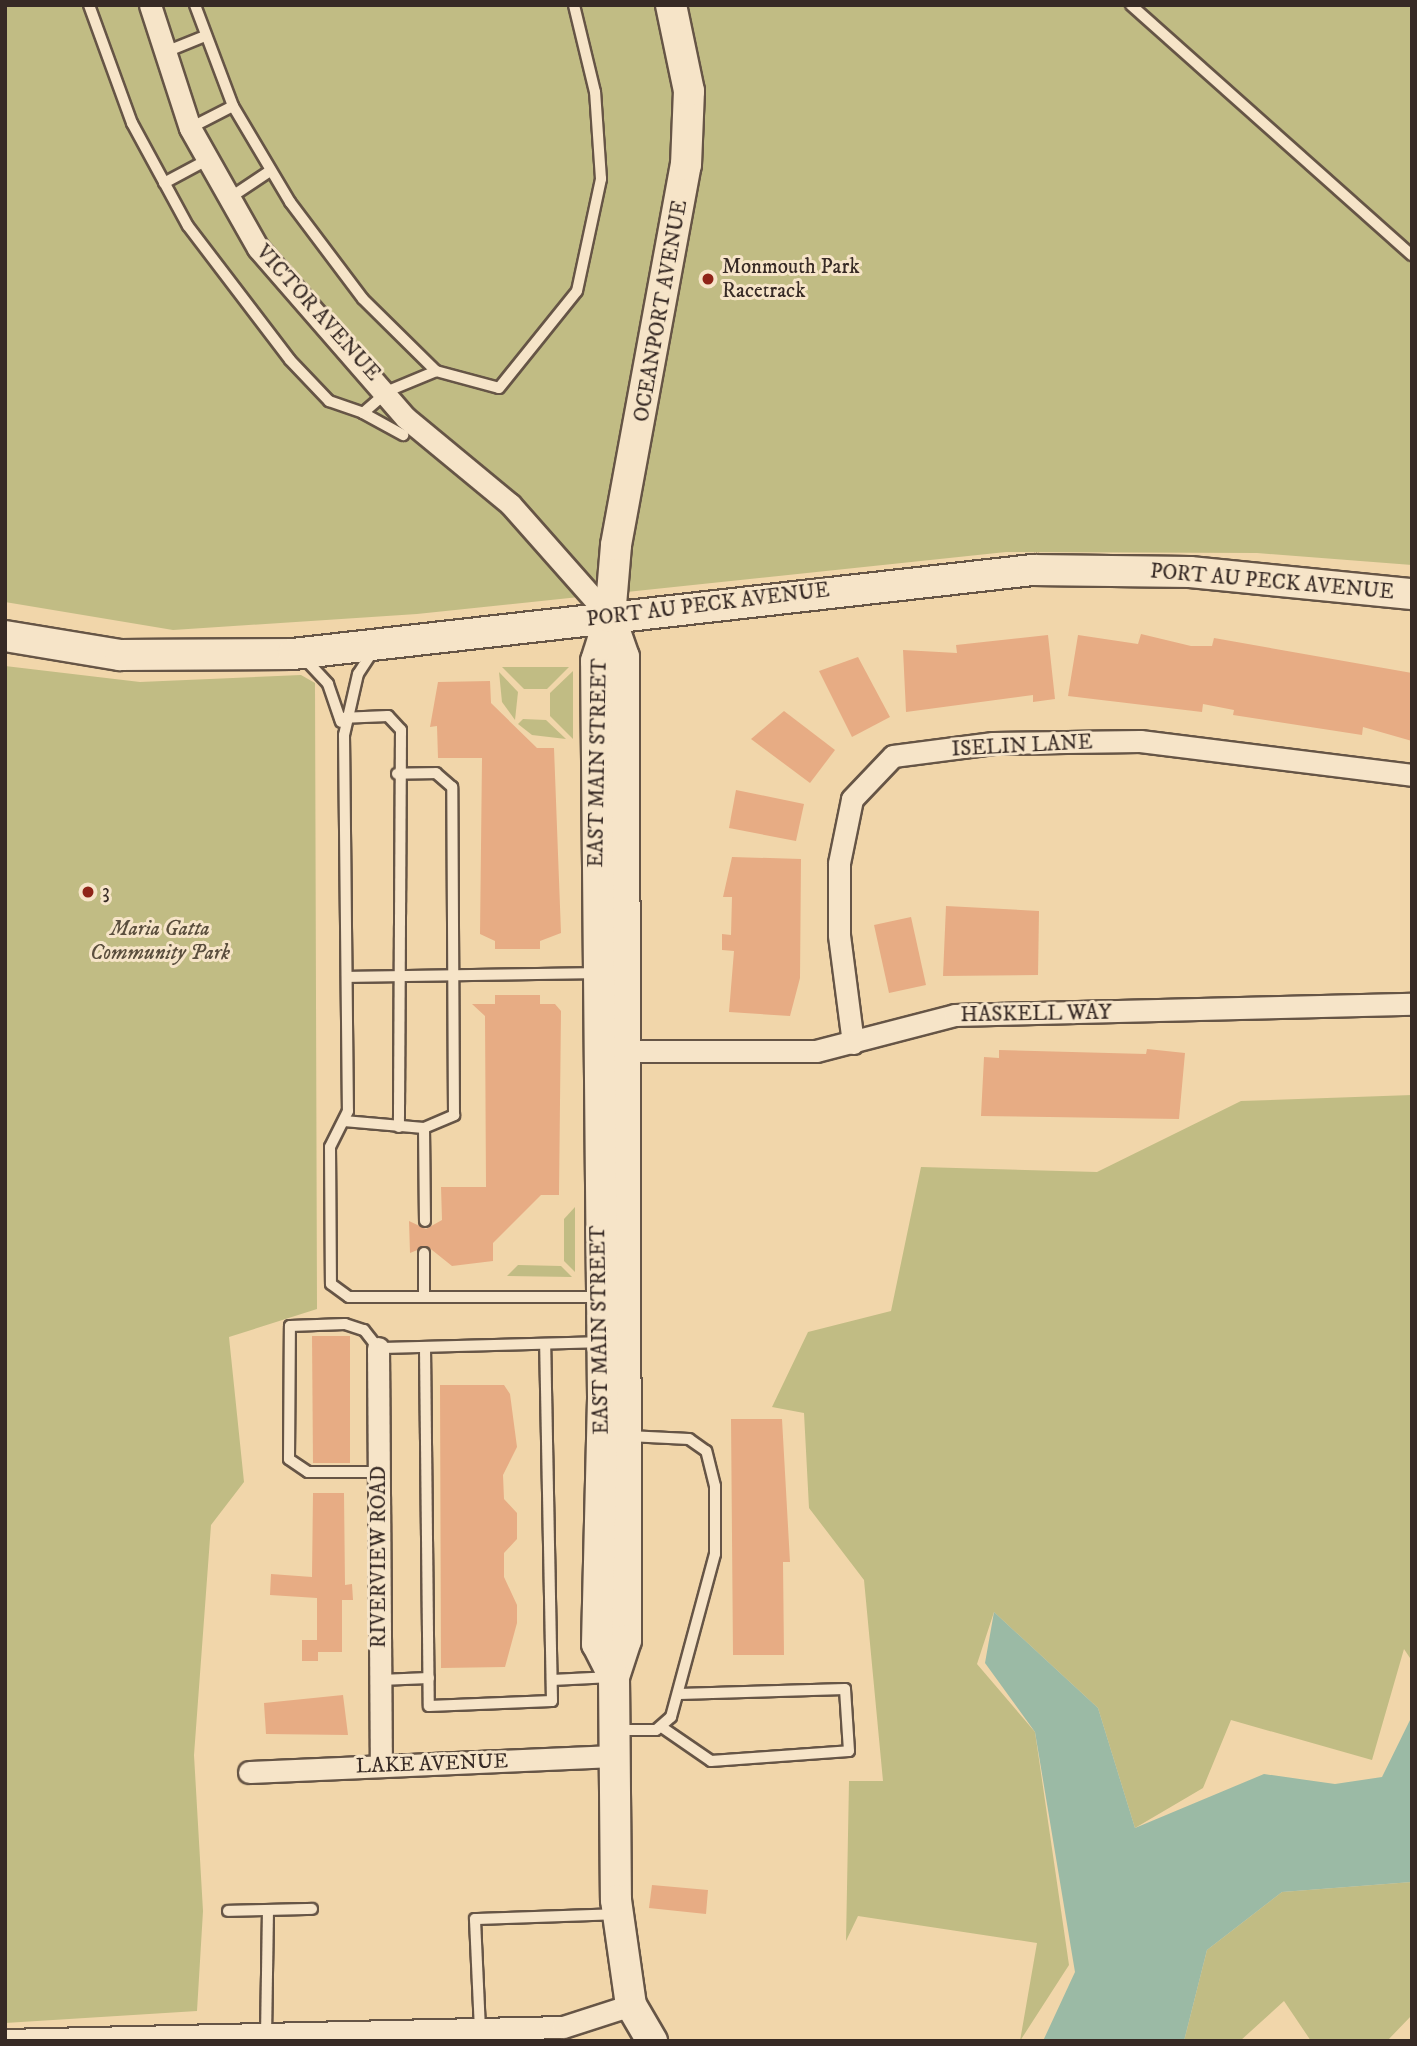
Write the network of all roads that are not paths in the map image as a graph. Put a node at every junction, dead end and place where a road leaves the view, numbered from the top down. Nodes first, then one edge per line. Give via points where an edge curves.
1 (89, 5) edge
2 (150, 5) edge
3 (195, 5) edge
4 (574, 5) edge
5 (671, 5) edge
6 (1131, 5) edge
7 (205, 36) junction
8 (163, 53) junction
9 (233, 106) junction
10 (190, 128) junction
11 (207, 160) junction
12 (270, 171) junction
13 (164, 183) junction
14 (227, 199) junction
15 (1412, 255) edge
16 (436, 371) junction
17 (388, 391) junction
18 (363, 413) junction
19 (403, 435) junction
20 (510, 504) junction
21 (1412, 594) edge
22 (610, 617) junction
23 (5, 636) edge
24 (380, 643) junction
25 (293, 654) junction
26 (356, 683) junction
27 (374, 717) junction
28 (344, 718) junction
29 (397, 774) junction
30 (1412, 775) edge
31 (597, 973) junction
32 (454, 974) junction
33 (400, 976) junction
34 (347, 977) junction
35 (1412, 1004) edge
36 (853, 1043) junction
37 (622, 1051) junction
38 (344, 1121) junction
39 (399, 1127) junction
40 (424, 1128) junction
41 (425, 1221) dead end
42 (424, 1253) dead end
43 (424, 1296) junction
44 (600, 1297) junction
45 (613, 1341) junction
46 (545, 1345) junction
47 (425, 1347) junction
48 (378, 1348) junction
49 (625, 1436) junction
50 (379, 1472) junction
51 (614, 1677) junction
52 (429, 1678) junction
53 (380, 1680) junction
54 (552, 1680) junction
55 (679, 1694) junction
56 (663, 1728) junction
57 (615, 1743) junction
58 (381, 1766) junction
59 (249, 1772) dead end
60 (312, 1909) dead end
61 (268, 1910) junction
62 (228, 1912) dead end
63 (617, 1914) junction
64 (631, 2005) junction
65 (481, 2030) junction
66 (267, 2039) edge
67 (5, 2040) edge
68 (652, 2041) edge

1 - 13 lane, VICTOR AVENUE via 132,123
2 - 8 street, VICTOR AVENUE
3 - 7 lane
4 - 16 lane via 594,92 601,179 577,291 499,388
5 - 22 main road, OCEANPORT AVENUE via 689,91 686,165 616,545
6 - 15 lane
7 - 8 lane
7 - 9 lane
8 - 10 street, VICTOR AVENUE
9 - 10 lane
9 - 12 lane
10 - 11 street, VICTOR AVENUE
11 - 13 lane
11 - 14 street, VICTOR AVENUE
12 - 14 lane
12 - 16 lane via 336,265
13 - 18 lane, VICTOR AVENUE via 247,313 330,401
14 - 17 street, VICTOR AVENUE via 298,296
16 - 17 lane
17 - 18 lane
17 - 19 street, VICTOR AVENUE via 392,419
17 - 20 street, VICTOR AVENUE via 412,425
18 - 19 lane, VICTOR AVENUE
19 - 20 street, VICTOR AVENUE via 475,493
20 - 22 street, VICTOR AVENUE
21 - 22 main road, PORT AU PECK AVENUE via 1190,572 1033,570
22 - 24 main road, PORT AU PECK AVENUE
22 - 31 main road, EAST MAIN STREET via 596,661
22 - 37 main road, EAST MAIN STREET via 624,657
23 - 25 main road, PORT AU PECK AVENUE via 120,655
24 - 25 main road, PORT AU PECK AVENUE
24 - 26 lane
25 - 28 lane via 323,675
26 - 27 lane via 357,709
26 - 28 lane
27 - 28 lane
27 - 29 lane via 399,725
28 - 34 lane
29 - 32 lane via 436,773 453,787
29 - 33 lane
30 - 36 street, ISELIN LANE via 1140,741 993,743 893,756 852,799 839,863 839,935
31 - 32 lane
31 - 44 main road, EAST MAIN STREET
32 - 33 lane
32 - 40 lane via 454,1115
33 - 34 lane
33 - 39 lane
34 - 38 lane
35 - 36 street, HASKELL WAY via 955,1014
36 - 37 street, HASKELL WAY via 816,1051
37 - 45 main road, EAST MAIN STREET
38 - 39 lane
38 - 43 lane via 330,1147 331,1284 349,1297
39 - 40 lane
40 - 41 lane
42 - 43 lane
43 - 44 lane
44 - 45 main road, EAST MAIN STREET
45 - 46 lane
45 - 49 main road, EAST MAIN STREET
45 - 51 main road, EAST MAIN STREET via 597,1644
46 - 47 lane
46 - 54 lane
47 - 48 lane
47 - 52 lane
48 - 50 street, RIVERVIEW ROAD
48 - 50 lane via 364,1330 345,1324 285,1331 289,1459 308,1472
49 - 51 main road, EAST MAIN STREET via 626,1640
49 - 55 lane via 689,1439 712,1462 715,1554
50 - 53 street, RIVERVIEW ROAD
51 - 54 lane
51 - 57 main road, EAST MAIN STREET
52 - 53 lane
52 - 54 lane via 429,1706 552,1701
53 - 58 street, RIVERVIEW ROAD
55 - 56 lane
55 - 56 lane via 845,1689 849,1751 711,1761
56 - 57 lane
57 - 58 street, LAKE AVENUE
57 - 63 main road, EAST MAIN STREET
58 - 59 street, LAKE AVENUE
60 - 61 lane
61 - 62 lane
61 - 66 lane
63 - 64 main road, EAST MAIN STREET
63 - 65 lane via 475,1919
64 - 65 street via 585,2024
64 - 68 main road, EAST MAIN STREET
65 - 66 street
66 - 67 street

